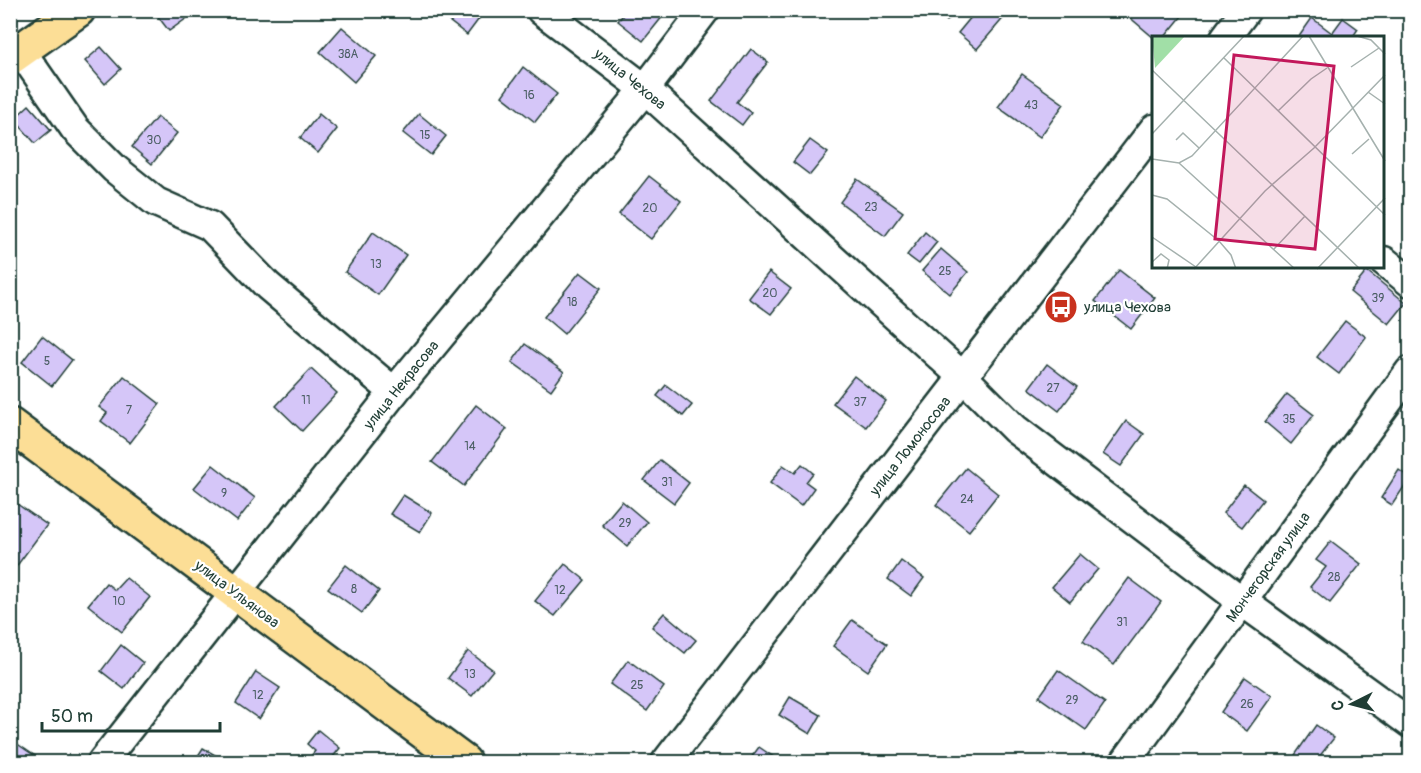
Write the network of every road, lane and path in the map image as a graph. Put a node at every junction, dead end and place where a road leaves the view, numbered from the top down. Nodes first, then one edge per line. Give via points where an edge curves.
1 (78, 10) edge
2 (541, 10) edge
3 (705, 10) edge
4 (1245, 10) edge
5 (1226, 36) edge
6 (16, 55) edge
7 (645, 89) junction
8 (1152, 132) edge
9 (1385, 263) edge
10 (1410, 282) edge
11 (1410, 370) edge
12 (963, 377) junction
13 (394, 392) junction
14 (10, 425) edge
15 (237, 593) junction
16 (1243, 602) junction
17 (1410, 723) edge
18 (102, 762) edge
19 (464, 762) edge
20 (666, 762) edge
21 (1125, 762) edge

1 - 6 main road
2 - 7 street, улица Чехова
3 - 7 street, улица Некрасова
4 - 5 street
6 - 13 street via 75,129 115,169 156,202 210,226 268,286
7 - 12 street, улица Чехова
7 - 13 street, улица Некрасова
8 - 12 street, улица Ломоносова
9 - 10 street
11 - 16 street, Мончегорская улица
12 - 16 street, улица Чехова via 1015,429
12 - 20 street, улица Ломоносова
13 - 15 street, улица Некрасова
14 - 15 main road, улица Ульянова
15 - 18 street, улица Некрасова
15 - 19 main road, улица Ульянова
16 - 17 street, улица Чехова
16 - 21 street, Мончегорская улица

